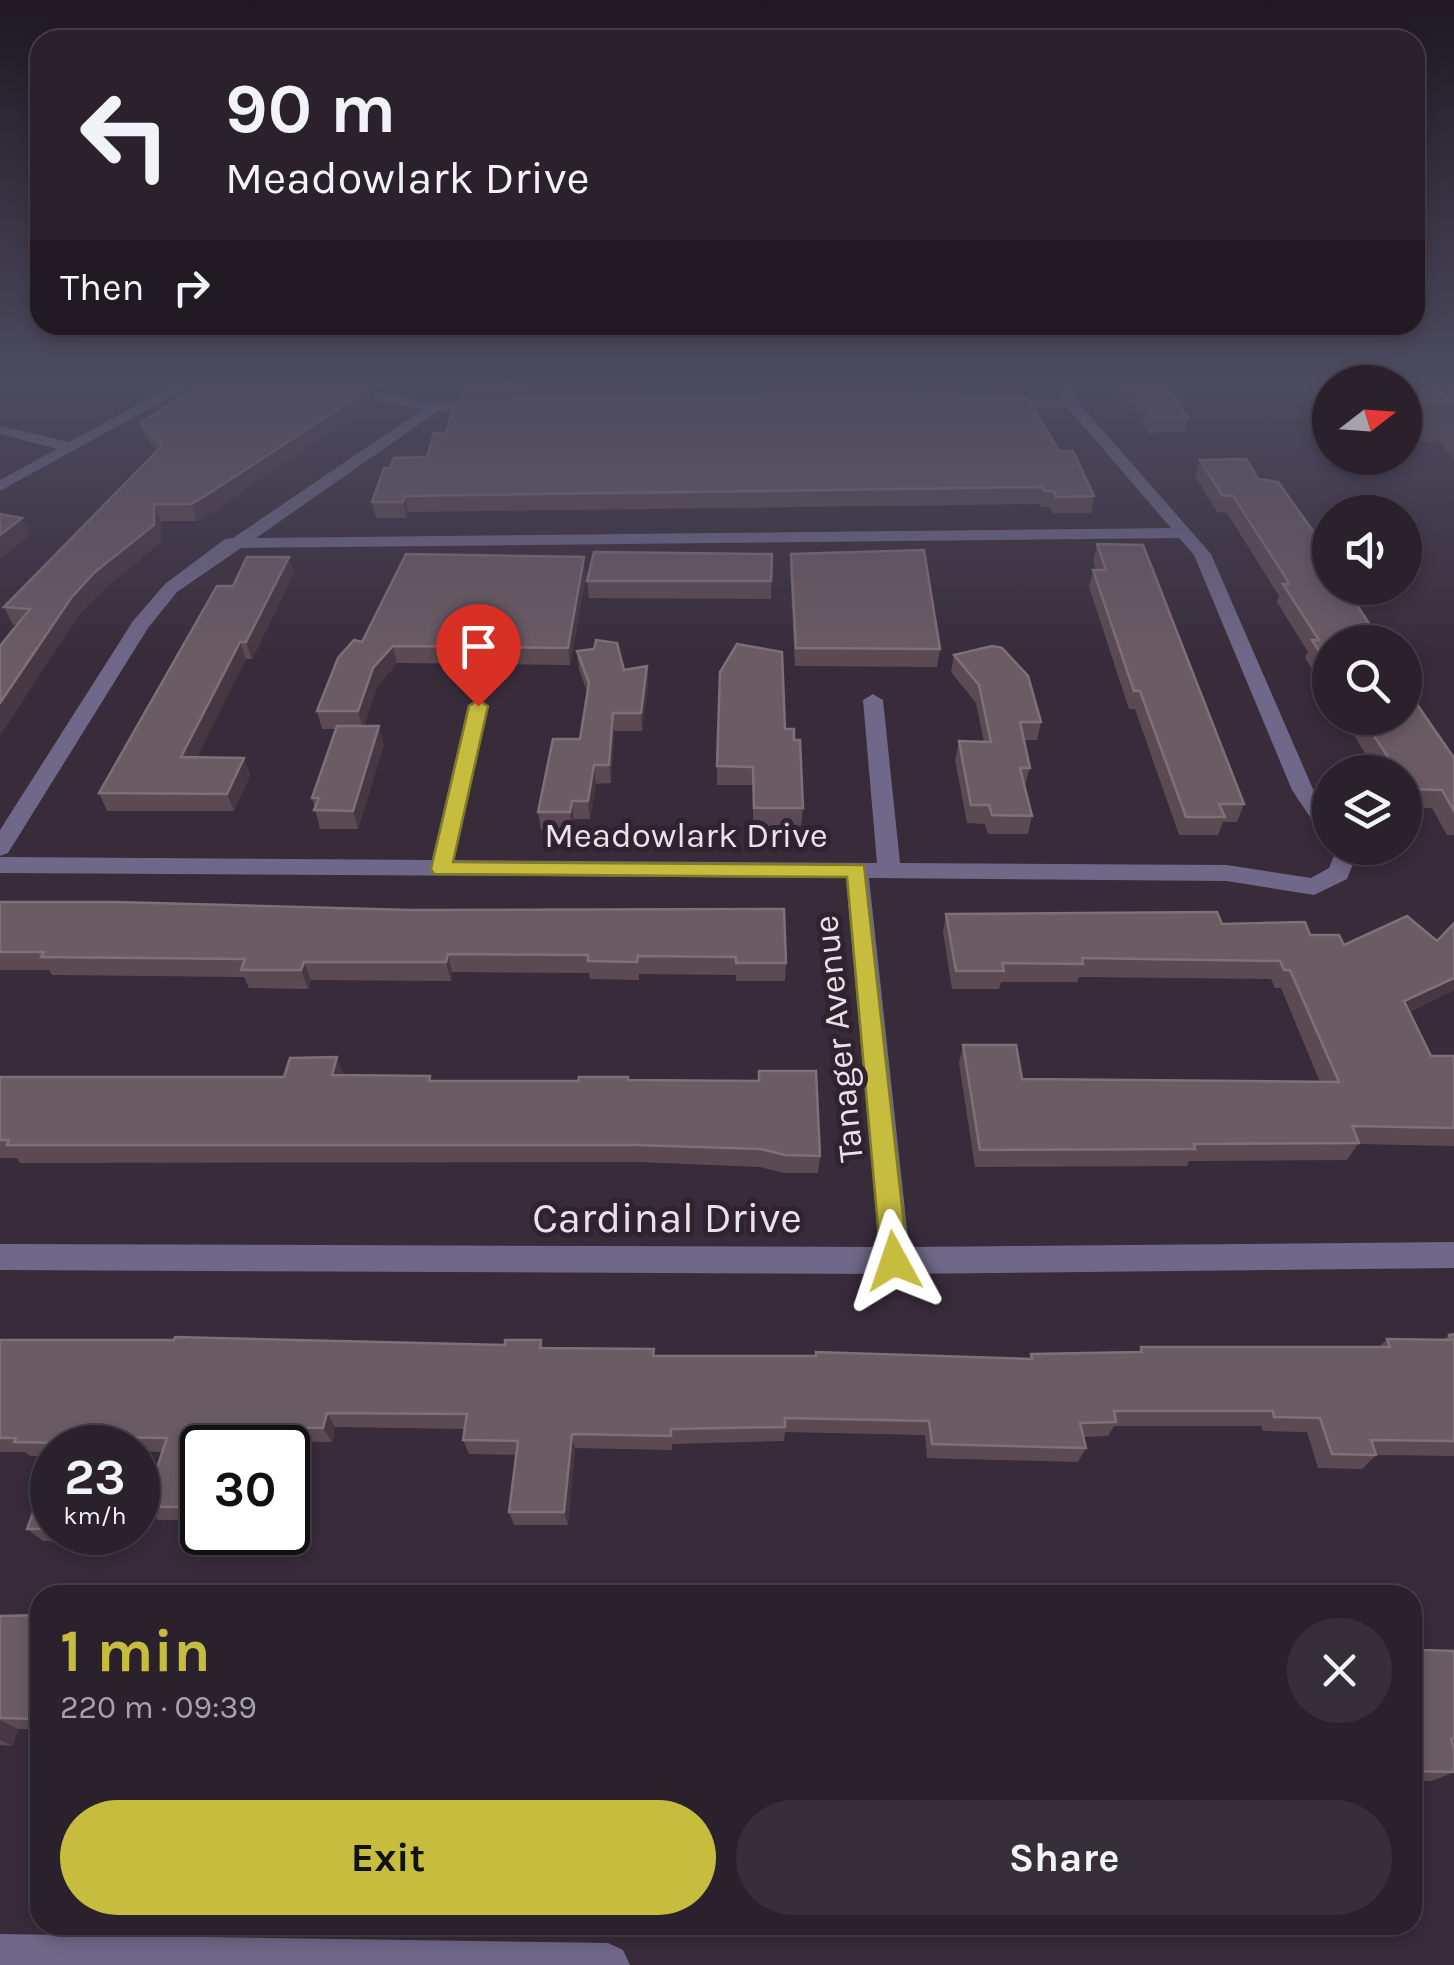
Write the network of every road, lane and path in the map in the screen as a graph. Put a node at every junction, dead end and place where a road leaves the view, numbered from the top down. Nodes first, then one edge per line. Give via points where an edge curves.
1 (330, 477) edge
2 (1135, 477) edge
3 (1184, 534) junction
4 (231, 543) junction
5 (873, 700) dead end
6 (478, 706) dead end
7 (1312, 803) edge
8 (0, 848) edge
9 (0, 865) edge
10 (1341, 865) edge
11 (441, 869) junction
12 (857, 870) junction
13 (890, 871) junction
14 (1454, 1255) edge
15 (0, 1256) edge
16 (894, 1261) junction
17 (0, 1955) edge
18 (608, 1965) edge

1 - 4 street
2 - 3 street
3 - 4 street
3 - 7 street via 1202,554
4 - 8 street via 154,606
5 - 13 street
6 - 11 street
9 - 11 street, Meadowlark Drive
10 - 13 street, Meadowlark Drive via 1314,887 1227,873
11 - 12 street, Meadowlark Drive
12 - 13 street, Meadowlark Drive
12 - 16 street, Tanager Avenue
14 - 16 street, Cardinal Drive
15 - 16 street, Cardinal Drive
17 - 18 street

